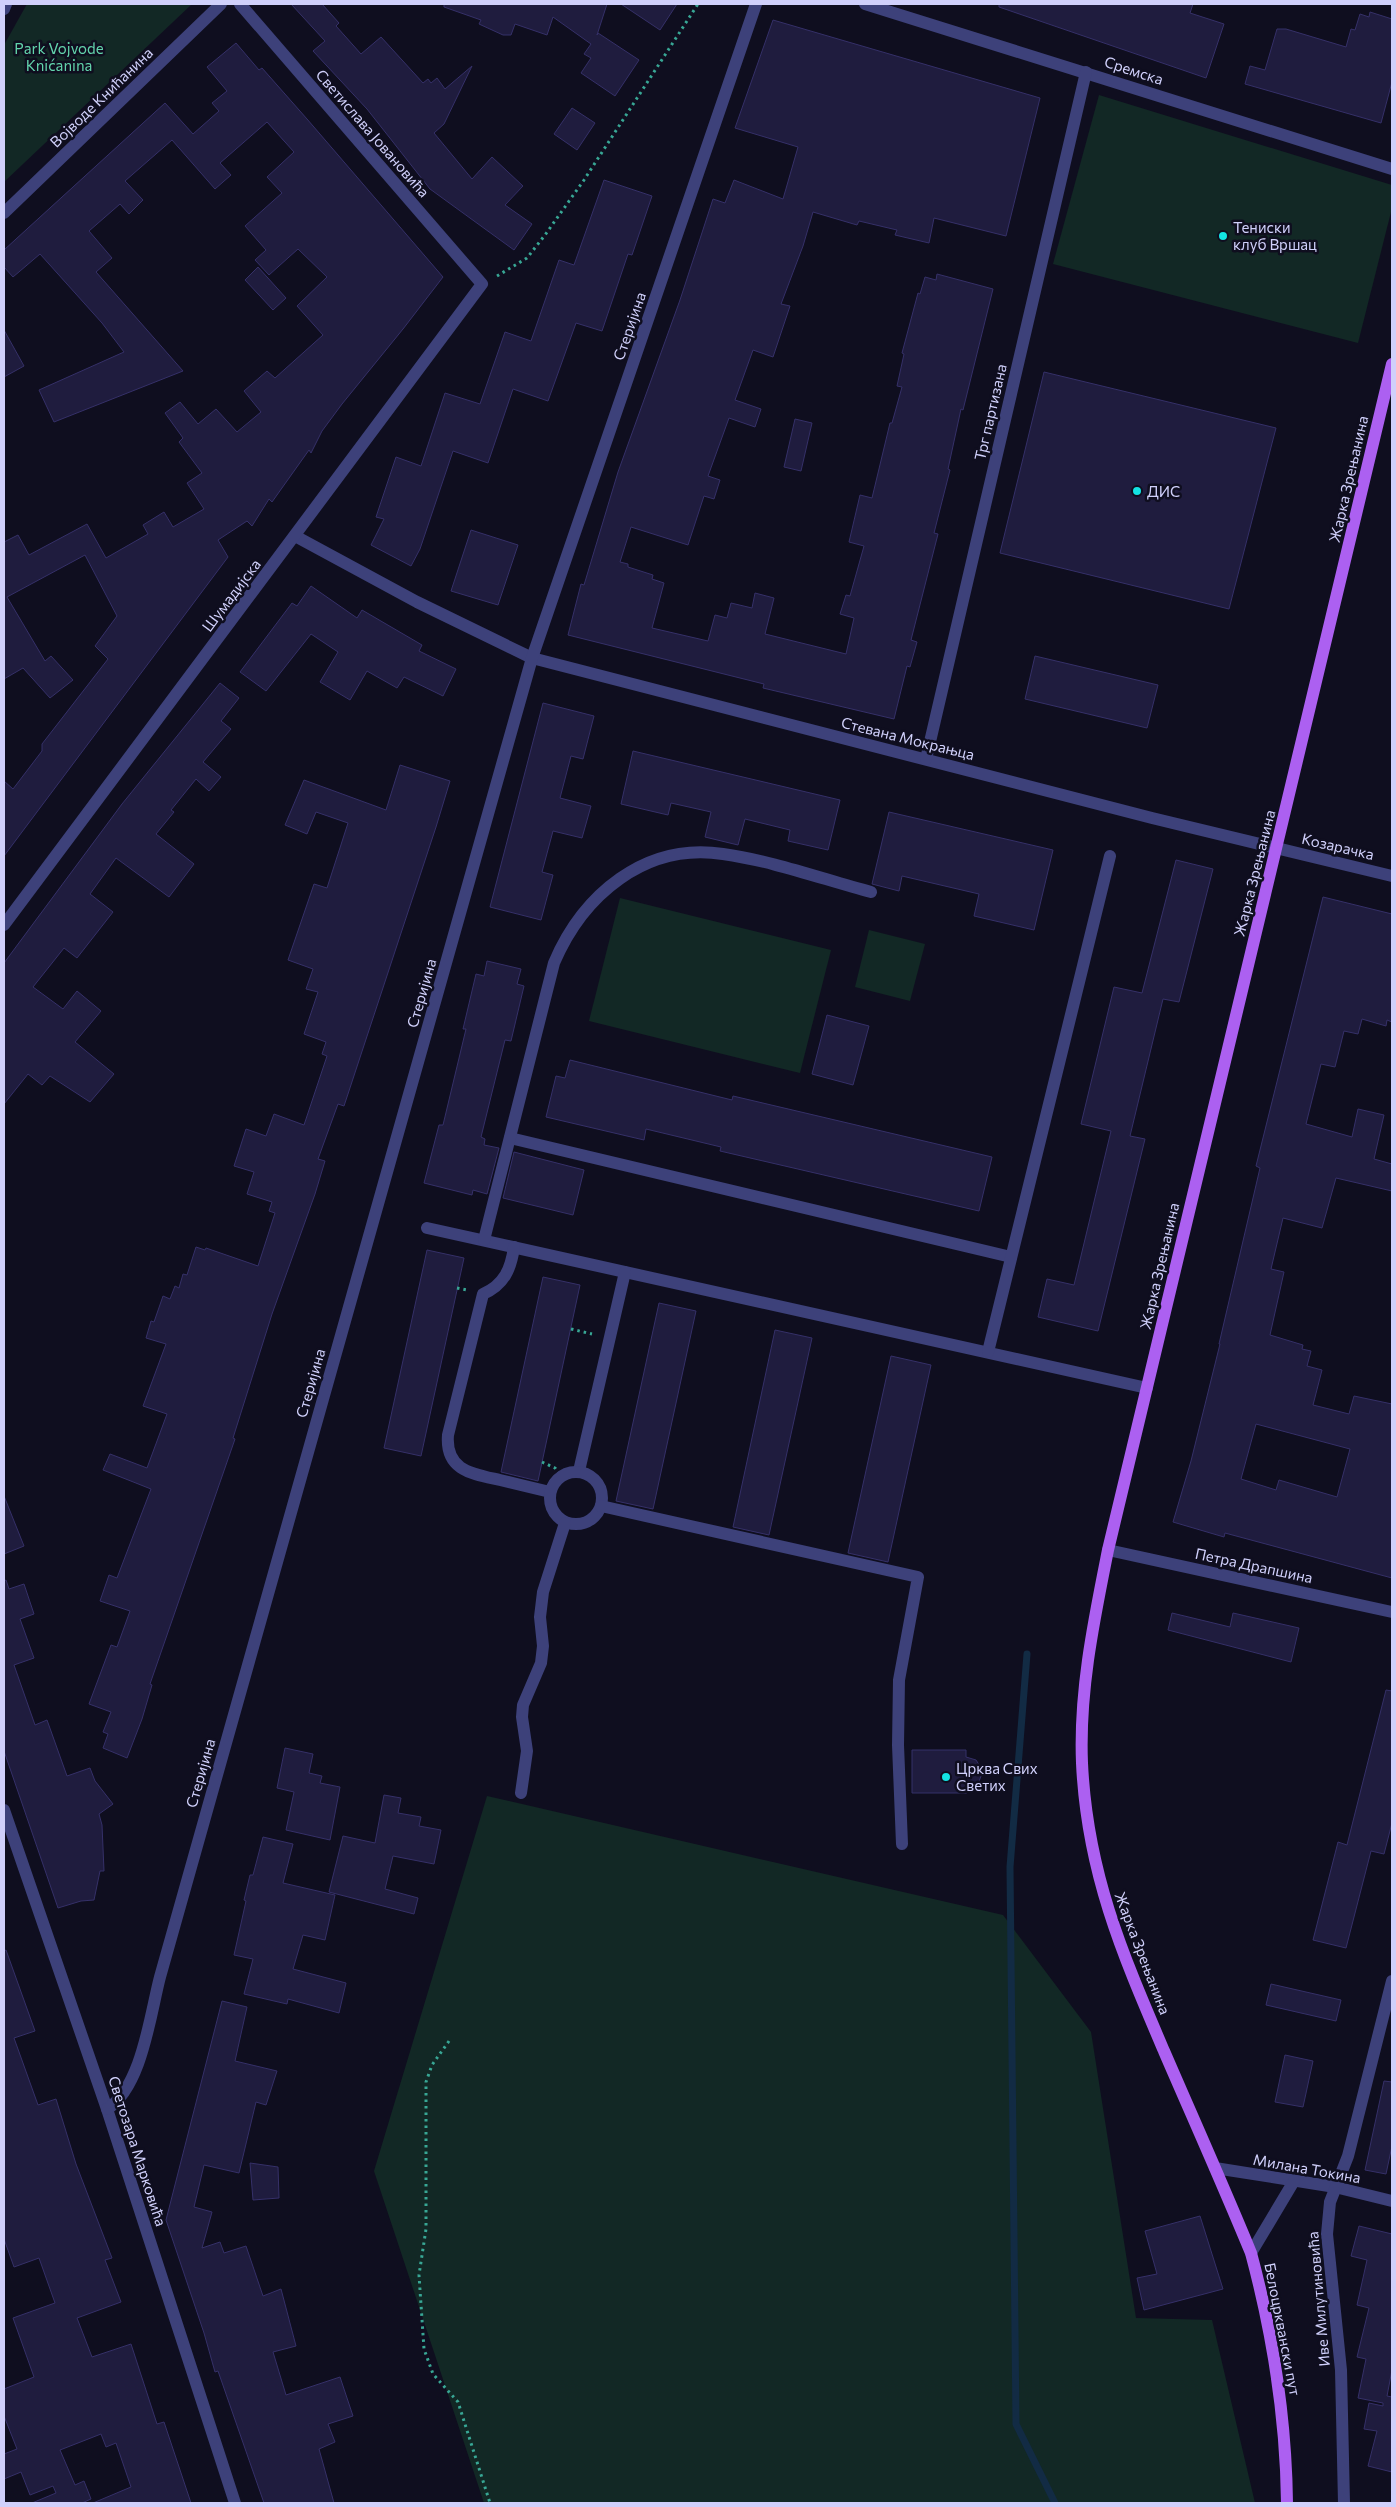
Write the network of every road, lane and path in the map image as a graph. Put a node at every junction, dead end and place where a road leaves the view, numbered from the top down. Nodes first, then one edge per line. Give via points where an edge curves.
1 (6, 4) edge
2 (222, 4) edge
3 (240, 4) edge
4 (698, 4) edge
5 (756, 4) edge
6 (866, 4) edge
7 (4, 8) edge
8 (1086, 72) junction
9 (1392, 169) edge
10 (4, 213) edge
11 (482, 284) junction
12 (1392, 364) edge
13 (295, 536) junction
14 (532, 658) junction
15 (926, 759) junction
16 (1276, 848) junction
17 (1110, 856) dead end
18 (1392, 876) edge
19 (871, 892) dead end
20 (4, 925) edge
21 (510, 1138) junction
22 (428, 1228) dead end
23 (484, 1240) junction
24 (514, 1247) junction
25 (1011, 1257) junction
26 (625, 1272) junction
27 (988, 1352) junction
28 (1147, 1388) junction
29 (542, 1462) dead end
30 (580, 1472) junction
31 (561, 1476) junction
32 (550, 1492) junction
33 (602, 1506) junction
34 (566, 1523) junction
35 (1108, 1550) junction
36 (1392, 1612) edge
37 (521, 1793) dead end
38 (4, 1810) edge
39 (902, 1844) dead end
40 (1392, 1985) edge
41 (449, 2041) dead end
42 (107, 2108) junction
43 (1215, 2168) junction
44 (1294, 2181) junction
45 (1334, 2187) junction
46 (1392, 2201) edge
47 (1251, 2253) junction
48 (235, 2503) edge
49 (490, 2503) edge
50 (1287, 2503) edge
51 (1344, 2503) edge

1 - 7 street
2 - 10 street, Војводе Книћанина
3 - 11 street, Светислава Јовановића
4 - 11 path via 584,180 527,258
5 - 14 street, Стеријина
6 - 8 street, Сремска
8 - 9 street, Сремска
8 - 15 street, Трг партизана
11 - 13 street, Шумадијска
12 - 16 main road, Жарка Зрењанина
13 - 14 street via 417,602
13 - 20 street, Шумадијска
14 - 15 street, Стевана Мокрањца
14 - 42 street, Стеријина via 140,2056 126,2092
15 - 16 street, Стевана Мокрањца
16 - 18 street, Козарачка
16 - 28 main road, Жарка Зрењанина
17 - 25 street
19 - 21 street via 722,853 666,857 621,876 575,922 554,963
21 - 23 street
21 - 25 street
22 - 23 street
23 - 24 street
24 - 26 street
24 - 32 street via 505,1278 482,1294 448,1436 448,1448 455,1462 470,1473
25 - 27 street
26 - 27 street
26 - 30 street
27 - 28 street
28 - 35 main road, Жарка Зрењанина
29 - 31 path via 555,1468
30 - 31 street
30 - 33 street via 596,1480 601,1488
31 - 32 street
32 - 34 street via 549,1502 553,1511
33 - 34 street via 590,1520 574,1525
33 - 39 street via 918,1577 899,1680
34 - 37 street via 543,1592 540,1663 522,1706 526,1751
35 - 36 street, Петра Драпшина
35 - 43 main road, Жарка Зрењанина via 1088,1658 1083,1711 1086,1812 1094,1860 1127,1964
38 - 42 street, Светозара Марковића
40 - 45 street, Иве Милутиновића via 1348,2156
41 - 49 path via 432,2064 426,2082 426,2230 419,2275 424,2348 433,2374 458,2402
42 - 48 street, Светозара Марковића
43 - 44 street, Милана Токина
43 - 47 main road, Белоцрквански пут
44 - 45 street, Милана Токина
44 - 47 street
45 - 46 street, Милана Токина
45 - 51 street, Иве Милутиновића via 1327,2234 1341,2370
47 - 50 main road, Белоцрквански пут via 1276,2361 1287,2458

